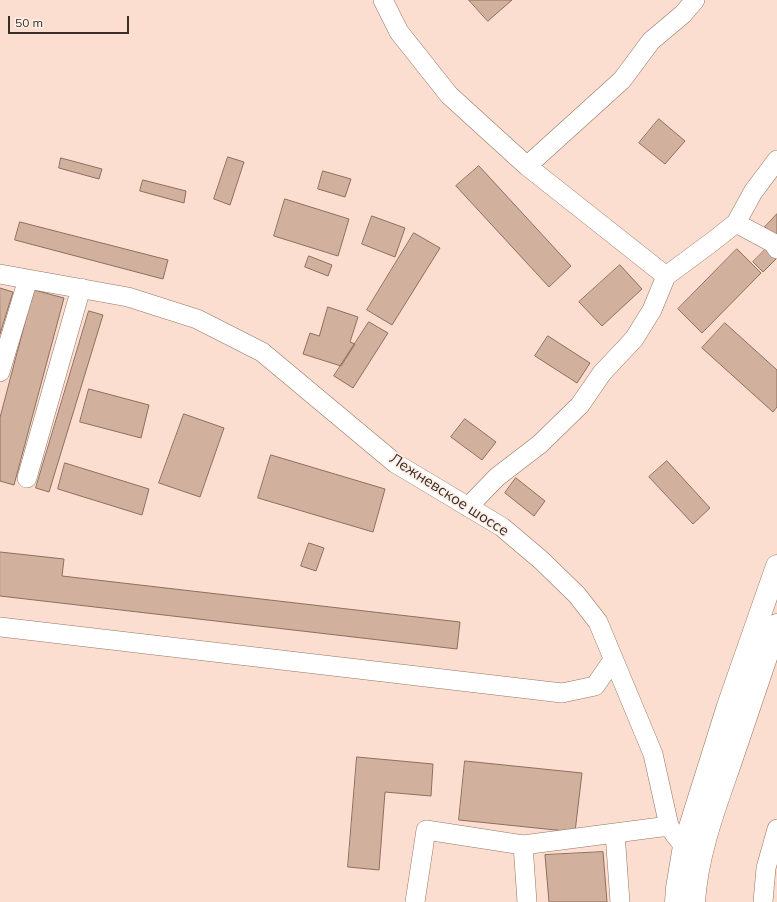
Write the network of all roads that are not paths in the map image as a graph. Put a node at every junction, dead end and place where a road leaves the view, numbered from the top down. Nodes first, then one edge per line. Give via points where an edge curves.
1 (383, 0) edge
2 (695, 0) edge
3 (777, 160) edge
4 (527, 166) junction
5 (736, 223) junction
6 (777, 249) edge
7 (0, 274) edge
8 (666, 276) junction
9 (28, 279) junction
10 (81, 288) junction
11 (0, 372) edge
12 (27, 478) dead end
13 (468, 507) junction
14 (777, 566) edge
15 (777, 626) edge
16 (0, 627) edge
17 (613, 660) junction
18 (669, 826) junction
19 (777, 829) edge
20 (615, 833) junction
21 (523, 845) junction
22 (693, 848) junction
23 (415, 902) edge
24 (527, 902) edge
25 (620, 902) edge
26 (676, 902) edge
27 (694, 902) edge
28 (763, 902) edge

1 - 4 street via 399,32 449,95
2 - 4 street via 651,42 622,80
3 - 5 street via 753,192
4 - 8 street
5 - 6 street via 773,243
5 - 8 street
7 - 9 street, Лежневское шоссе
8 - 13 street via 652,310 634,339 602,373 580,405 540,444 497,477
9 - 10 street, Лежневское шоссе
9 - 11 street
10 - 12 street
10 - 13 street, Лежневское шоссе via 128,297 197,319 262,352 395,463
13 - 17 street, Лежневское шоссе via 502,527 577,595 598,622
14 - 22 main road via 726,713
15 - 22 main road via 728,768
16 - 17 street via 562,693 595,686
17 - 18 street, Лежневское шоссе via 653,754
18 - 20 street
18 - 22 street, Лежневское шоссе via 675,835
19 - 28 street via 766,868
20 - 21 street
20 - 25 street
21 - 23 street via 426,830
21 - 24 street
22 - 26 main road via 677,888
22 - 27 main road

